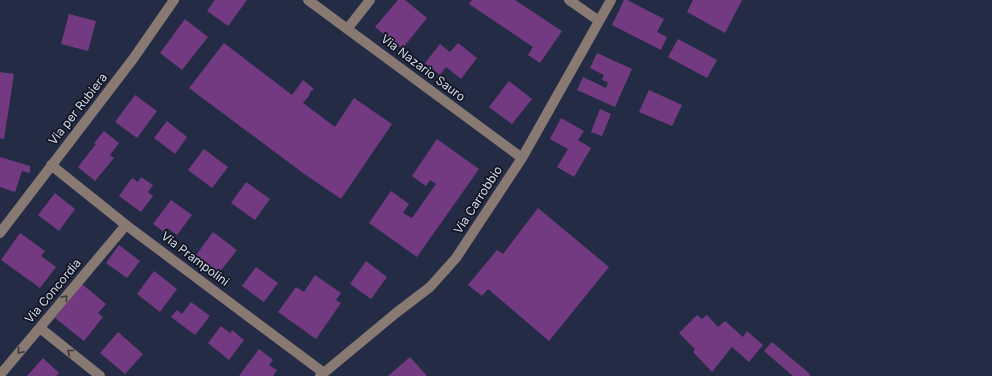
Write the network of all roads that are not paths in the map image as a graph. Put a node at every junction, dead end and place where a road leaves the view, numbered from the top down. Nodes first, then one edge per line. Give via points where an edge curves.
1 (174, 0) edge
2 (308, 0) edge
3 (370, 0) edge
4 (569, 0) edge
5 (612, 0) edge
6 (599, 21) junction
7 (348, 28) junction
8 (522, 158) junction
9 (51, 165) junction
10 (126, 225) junction
11 (0, 233) edge
12 (40, 328) junction
13 (322, 374) edge
14 (0, 375) edge
15 (100, 376) edge

1 - 9 street, Via per Rubiera
2 - 7 street, Via Nazario Sauro
3 - 7 street
4 - 6 street
5 - 6 street, Via Carrobbio
6 - 8 street, Via Carrobbio
7 - 8 street, Via Nazario Sauro
8 - 13 street, Via Carrobbio via 456,258 430,287
9 - 10 street, Via Prampolini
9 - 11 street, Via per Rubiera
12 -> 10 street, Via Concordia
10 - 13 street, Via Prampolini
12 -> 14 street, Via Concordia
15 -> 12 street

